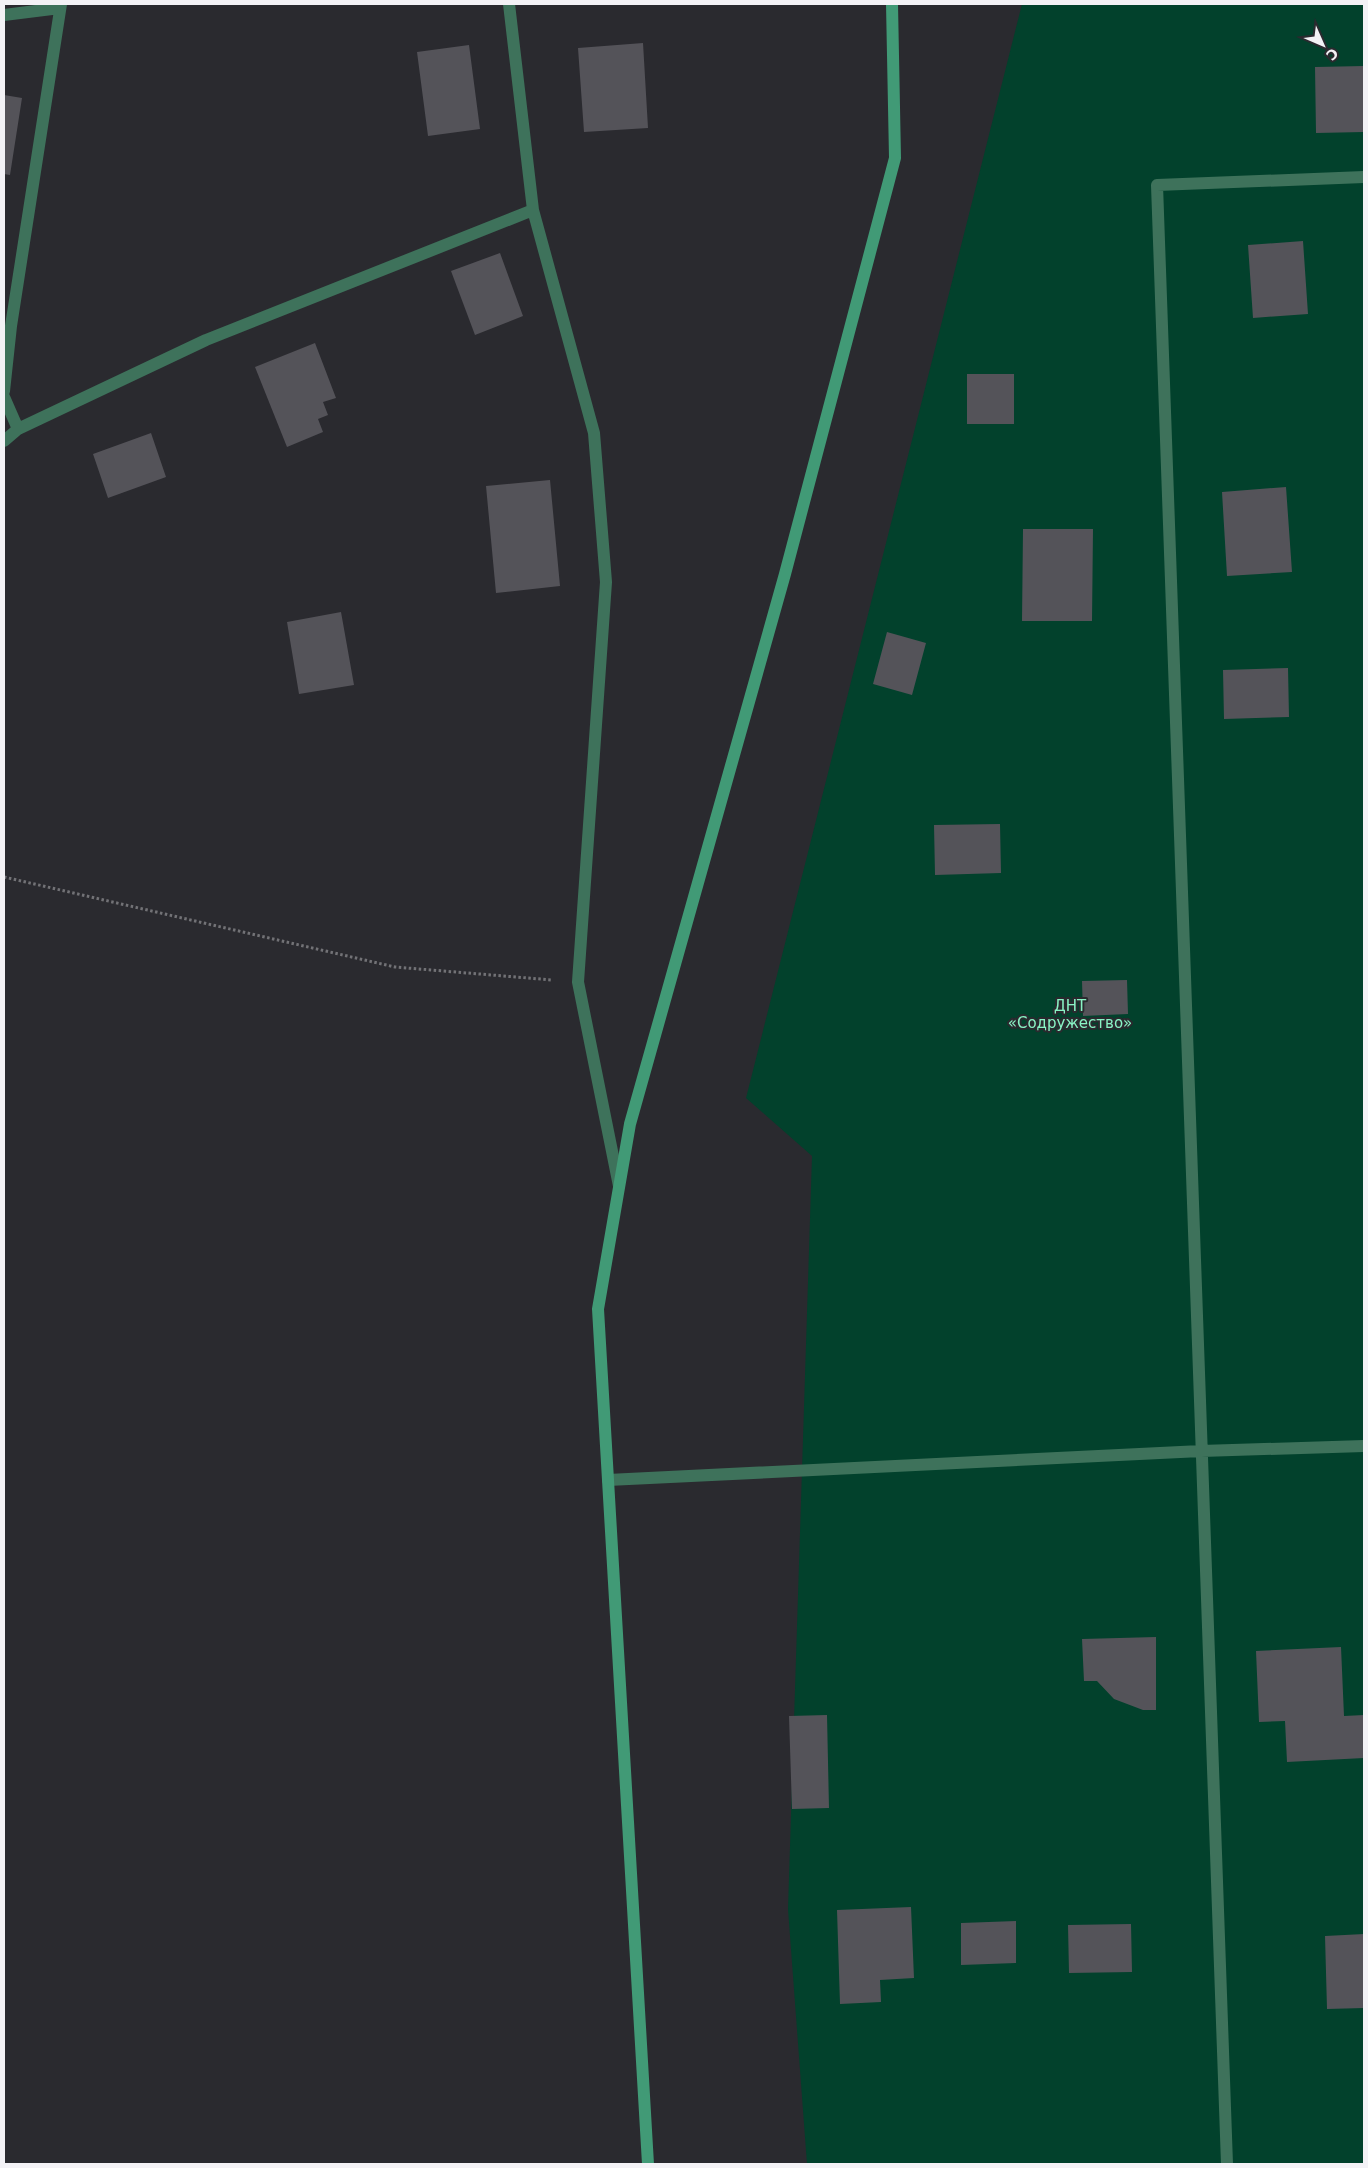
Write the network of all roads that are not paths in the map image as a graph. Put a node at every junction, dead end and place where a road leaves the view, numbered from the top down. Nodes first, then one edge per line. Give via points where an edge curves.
1 (510, 4) edge
2 (892, 4) edge
3 (60, 6) edge
4 (4, 15) edge
5 (1364, 176) edge
6 (533, 210) junction
7 (4, 392) edge
8 (4, 397) edge
9 (18, 429) junction
10 (4, 441) edge
11 (619, 1188) junction
12 (1364, 1446) edge
13 (1201, 1450) junction
14 (608, 1480) junction
15 (648, 2164) edge
16 (1227, 2164) edge

1 - 6 street
2 - 11 street via 895,158 785,574 630,1124
3 - 4 street
3 - 7 street via 11,326
5 - 13 street via 1157,185
6 - 9 street via 206,340
6 - 11 street via 594,433 606,582 578,982
8 - 9 street
9 - 10 street
11 - 14 street via 598,1309
12 - 13 street
13 - 14 street
13 - 16 street
14 - 15 street

